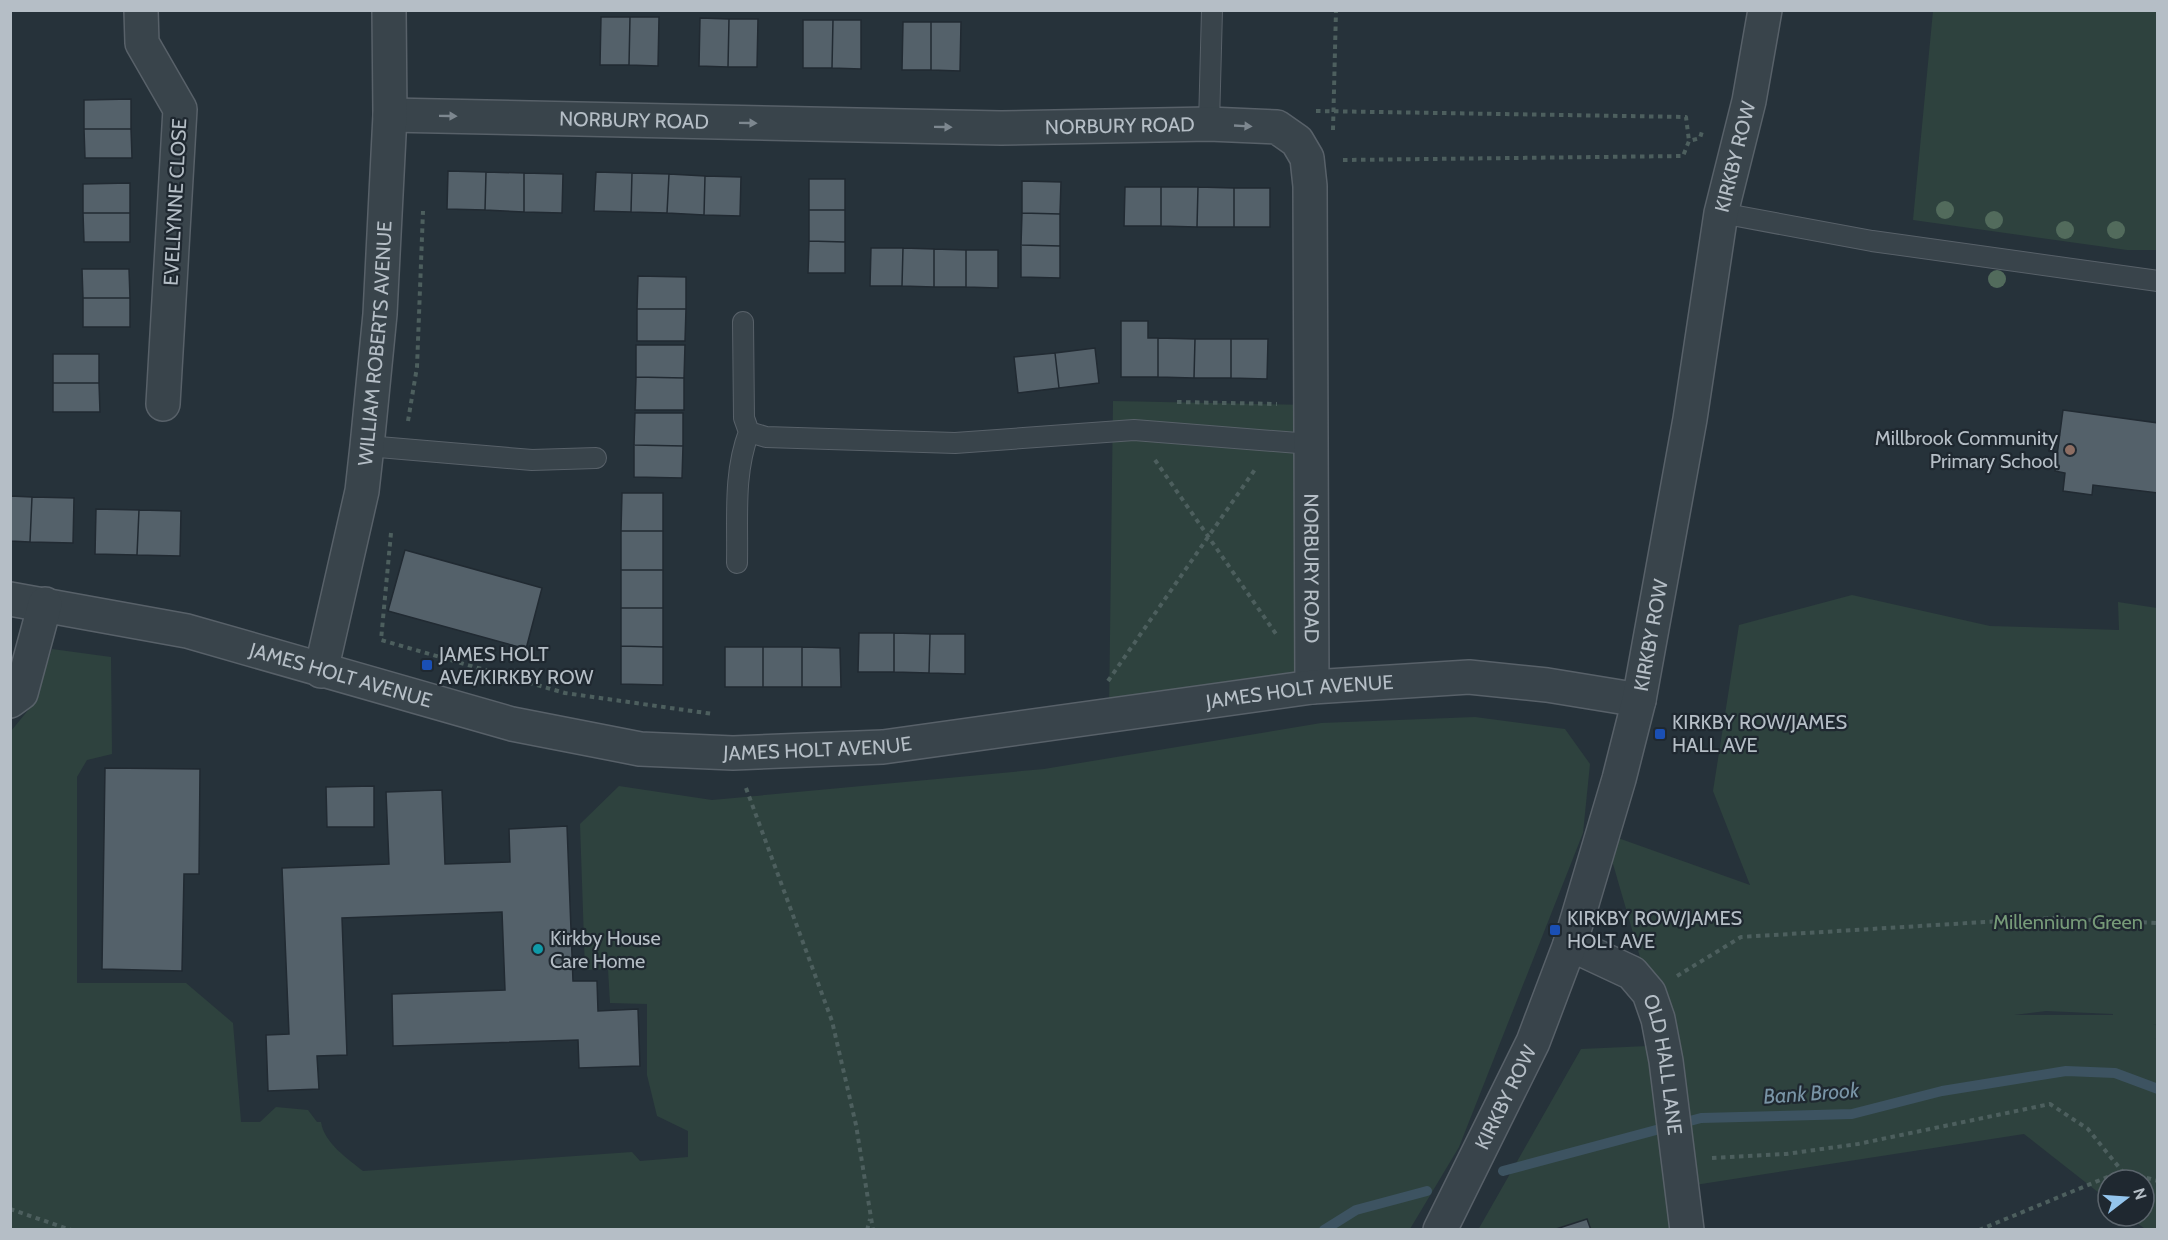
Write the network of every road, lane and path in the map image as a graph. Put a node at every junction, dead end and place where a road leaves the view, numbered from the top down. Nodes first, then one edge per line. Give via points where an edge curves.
1 (141, 10) edge
2 (389, 10) edge
3 (1212, 10) edge
4 (1336, 10) edge
5 (1765, 10) edge
6 (1749, 101) junction
7 (1333, 111) junction
8 (390, 115) junction
9 (1209, 124) junction
10 (1269, 127) junction
11 (1689, 141) junction
12 (1319, 159) junction
13 (424, 207) dead end
14 (1721, 213) junction
15 (2157, 281) edge
16 (743, 322) dead end
17 (1172, 402) dead end
18 (164, 404) dead end
19 (1311, 405) junction
20 (1134, 430) junction
21 (749, 432) junction
22 (1274, 442) junction
23 (1311, 444) junction
24 (367, 446) junction
25 (403, 449) junction
26 (596, 458) dead end
27 (392, 527) dead end
28 (1208, 536) junction
29 (737, 563) dead end
30 (10, 599) edge
31 (45, 604) junction
32 (321, 671) junction
33 (1312, 672) junction
34 (1639, 700) junction
35 (10, 701) edge
36 (1109, 714) junction
37 (717, 715) dead end
38 (733, 753) junction
39 (2157, 923) edge
40 (1570, 944) junction
41 (1648, 993) junction
42 (1679, 1160) junction
43 (2120, 1168) edge
44 (2096, 1182) edge
45 (10, 1209) edge
46 (871, 1219) junction
47 (1686, 1222) edge
48 (71, 1230) edge
49 (867, 1230) edge
50 (873, 1230) edge
51 (1440, 1230) edge
52 (1979, 1230) edge

1 - 18 street, EVELLYNNE CLOSE via 142,43 180,109
2 - 8 street, WILLIAM ROBERTS AVENUE
3 - 9 lane
4 - 7 path
5 - 6 street, KIRKBY ROW
6 - 11 path via 1708,110 1700,138
6 - 14 street, KIRKBY ROW
7 - 10 path via 1297,111
7 - 11 path via 1686,117
7 - 12 path
8 -> 9 street, NORBURY ROAD via 1001,128
8 - 24 street, WILLIAM ROBERTS AVENUE via 380,314
9 -> 10 street, NORBURY ROAD
10 - 12 street, NORBURY ROAD via 1277,127
11 - 12 path via 1683,156
12 - 19 street, NORBURY ROAD via 1310,186
13 - 25 path via 417,368
14 - 15 lane via 1872,241
14 - 34 street, KIRKBY ROW
16 - 21 lane via 744,418
17 - 19 path
19 - 23 street, NORBURY ROAD
20 - 21 lane via 955,443 766,437
20 - 22 lane
20 - 28 path
21 - 29 lane via 738,476
22 - 23 lane
22 - 28 path
23 - 33 street, NORBURY ROAD
24 - 25 lane
24 - 32 street, WILLIAM ROBERTS AVENUE via 362,491
25 - 26 lane via 532,460
27 - 37 path via 381,640 565,693
28 - 33 path via 1293,660
28 - 36 path via 1108,678
30 - 31 street, JAMES HOLT AVENUE
31 - 32 street, JAMES HOLT AVENUE via 187,631
31 - 35 street via 21,693
32 - 38 street, JAMES HOLT AVENUE via 524,726 640,748
33 - 34 street, JAMES HOLT AVENUE via 1469,678 1547,685
33 - 36 street, JAMES HOLT AVENUE
34 - 40 street, KIRKBY ROW
36 - 38 street, JAMES HOLT AVENUE via 883,747
38 - 46 path via 832,1021 856,1125
39 - 41 path via 2050,918 1741,937
40 - 41 street, OLD HALL LANE via 1632,973
40 - 51 street, KIRKBY ROW via 1533,1042
41 - 42 street, OLD HALL LANE via 1658,1018
42 - 43 path via 1786,1155 2050,1104 2088,1129
42 - 47 street, OLD HALL LANE
44 - 52 path
45 - 48 path
46 - 49 path
46 - 50 path

